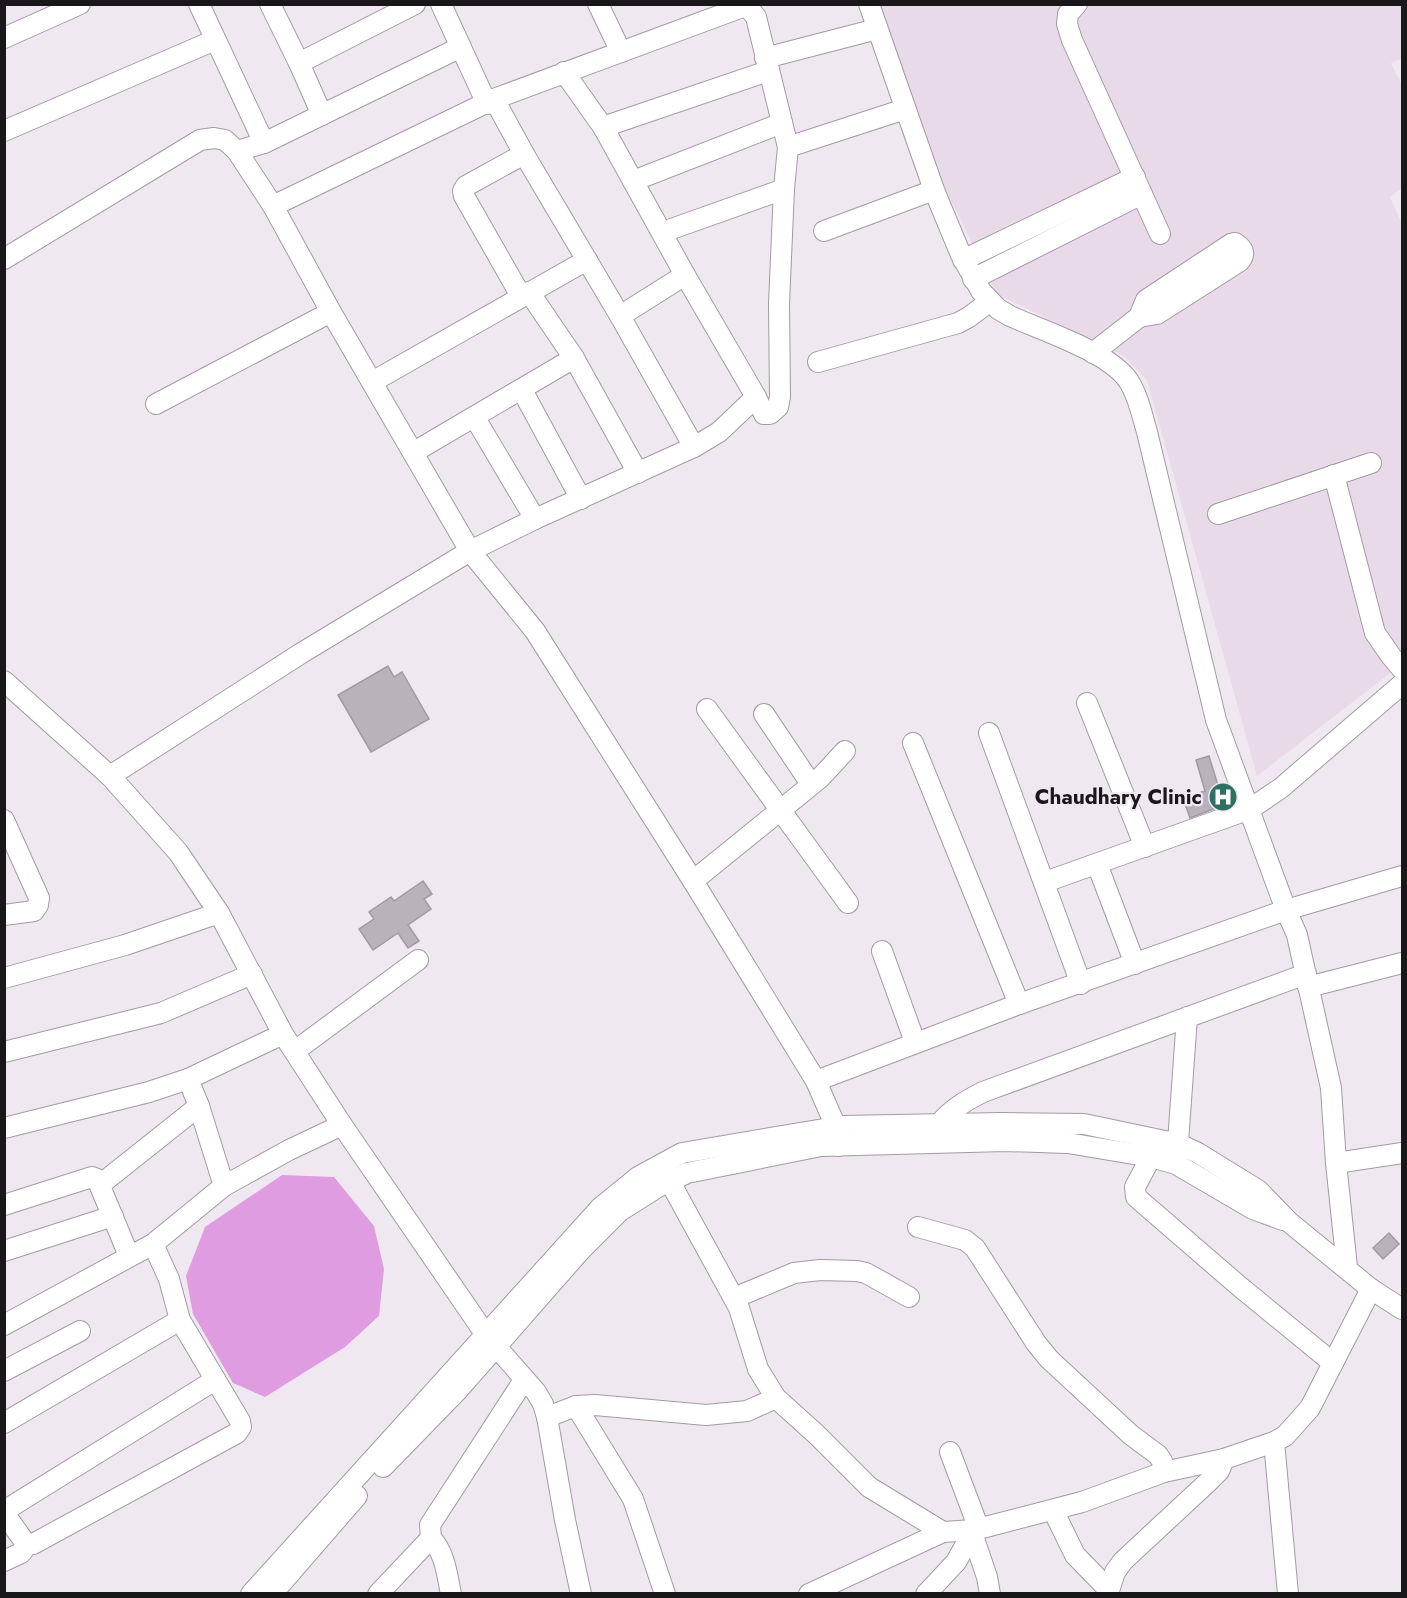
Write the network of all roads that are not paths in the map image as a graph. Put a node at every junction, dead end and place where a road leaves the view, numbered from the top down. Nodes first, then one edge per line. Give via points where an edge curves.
1 (80, 4) edge
2 (199, 4) edge
3 (270, 4) edge
4 (415, 4) edge
5 (441, 4) edge
6 (598, 4) edge
7 (868, 4) edge
8 (1077, 4) edge
9 (877, 29) junction
10 (4, 38) edge
11 (215, 40) junction
12 (461, 46) junction
13 (621, 52) junction
14 (299, 63) junction
15 (767, 64) junction
16 (564, 72) junction
17 (491, 101) junction
18 (905, 109) junction
19 (322, 115) junction
20 (782, 123) junction
21 (603, 127) junction
22 (4, 131) edge
23 (264, 143) junction
24 (788, 147) junction
25 (237, 151) junction
26 (524, 154) junction
27 (633, 181) junction
28 (1138, 185) junction
29 (784, 189) junction
30 (934, 190) junction
31 (273, 206) junction
32 (824, 231) dead end
33 (663, 232) junction
34 (1160, 234) dead end
35 (4, 259) edge
36 (587, 260) junction
37 (963, 260) junction
38 (685, 275) junction
39 (973, 279) junction
40 (525, 294) junction
41 (989, 302) junction
42 (331, 312) junction
43 (620, 316) junction
44 (1139, 317) junction
45 (1093, 353) junction
46 (574, 358) junction
47 (818, 362) dead end
48 (372, 382) junction
49 (522, 390) junction
50 (756, 397) junction
51 (156, 404) dead end
52 (475, 418) junction
53 (694, 447) junction
54 (414, 452) junction
55 (1371, 463) dead end
56 (639, 473) junction
57 (1334, 475) junction
58 (581, 499) junction
59 (1218, 514) dead end
60 (535, 519) junction
61 (470, 551) junction
62 (1402, 669) edge
63 (4, 681) edge
64 (1402, 684) edge
65 (1087, 703) dead end
66 (707, 709) dead end
67 (764, 714) dead end
68 (989, 733) dead end
69 (913, 743) dead end
70 (845, 751) dead end
71 (110, 776) junction
72 (811, 784) junction
73 (779, 809) junction
74 (1250, 809) junction
75 (4, 820) edge
76 (1145, 847) junction
77 (1097, 864) junction
78 (1402, 876) edge
79 (693, 880) junction
80 (1045, 882) junction
81 (848, 903) dead end
82 (1286, 910) junction
83 (219, 913) junction
84 (4, 915) edge
85 (882, 951) dead end
86 (418, 960) dead end
87 (1402, 963) edge
88 (1135, 964) junction
89 (252, 974) junction
90 (4, 978) edge
91 (1307, 981) junction
92 (1081, 984) junction
93 (1019, 1004) junction
94 (1187, 1017) junction
95 (283, 1034) junction
96 (915, 1042) junction
97 (295, 1051) junction
98 (4, 1052) edge
99 (188, 1079) junction
100 (816, 1082) junction
101 (199, 1106) junction
102 (939, 1124) junction
103 (342, 1125) junction
104 (4, 1128) edge
105 (837, 1136) junction
106 (1179, 1144) junction
107 (1402, 1153) edge
108 (1151, 1157) junction
109 (1336, 1163) junction
110 (1176, 1164) junction
111 (670, 1182) junction
112 (101, 1184) junction
113 (224, 1186) junction
114 (4, 1205) edge
115 (113, 1216) junction
116 (1289, 1222) junction
117 (918, 1227) dead end
118 (153, 1244) junction
119 (4, 1251) edge
120 (129, 1256) junction
121 (1347, 1268) junction
122 (1371, 1289) junction
123 (909, 1297) dead end
124 (734, 1298) junction
125 (1400, 1303) edge
126 (180, 1320) junction
127 (4, 1325) edge
128 (80, 1331) dead end
129 (491, 1341) junction
130 (1333, 1363) junction
131 (4, 1371) edge
132 (215, 1380) junction
133 (524, 1380) junction
134 (776, 1398) junction
135 (576, 1406) junction
136 (547, 1418) junction
137 (4, 1423) edge
138 (1274, 1442) junction
139 (950, 1452) dead end
140 (1224, 1459) junction
141 (1164, 1472) junction
142 (1053, 1510) junction
143 (4, 1512) edge
144 (975, 1531) junction
145 (943, 1532) junction
146 (431, 1538) junction
147 (28, 1544) junction
148 (4, 1562) edge
149 (1108, 1591) edge
150 (251, 1593) edge
151 (272, 1593) edge
152 (378, 1593) edge
153 (451, 1593) edge
154 (581, 1593) edge
155 (665, 1593) edge
156 (809, 1593) edge
157 (926, 1593) edge
158 (990, 1593) edge
159 (1288, 1593) edge

1 - 10 street
2 - 11 street
3 - 14 street
4 - 14 street
5 - 12 street
6 - 13 street
7 - 9 street
8 - 28 street via 1068,14 1072,40
9 - 15 street
9 - 18 street
11 - 22 street
11 - 23 street
12 - 17 street
12 - 19 street
13 - 15 street via 745,6 756,17
13 - 16 street
14 - 19 street
15 - 20 street
15 - 21 street
16 - 17 street
16 - 21 street
17 - 26 street
17 - 31 street
18 - 24 street
18 - 30 street
19 - 23 street
20 - 24 street
20 - 27 street
21 - 27 street
23 - 25 street
24 - 29 street
25 - 31 street
25 - 35 street via 225,140 201,140
26 - 36 street
26 - 40 street via 463,191
27 - 33 street
28 - 34 street
28 - 37 street
28 - 39 street
29 - 33 street
29 - 50 street via 778,407 764,414
30 - 32 street
30 - 37 street
31 - 42 street
33 - 38 street
36 - 40 street
36 - 43 street
37 - 39 street
38 - 43 street
38 - 50 street
39 - 41 street
40 - 46 street
40 - 48 street
41 - 45 street
41 - 47 street via 958,323
42 - 48 street
42 - 51 street
43 - 53 street
44 - 44 street via 1146,300 1230,244 1241,247 1244,256 1235,265 1157,314
44 - 45 street
45 - 74 street via 1118,369 1134,391 1148,432 1216,720
46 - 49 street
46 - 56 street
48 - 54 street
49 - 52 street
49 - 58 street
50 - 53 street via 719,432
52 - 54 street
52 - 60 street
53 - 56 street
54 - 61 street
55 - 57 street
56 - 58 street
57 - 59 street
57 - 62 street via 1375,633
58 - 60 street
60 - 61 street
61 - 71 street
61 - 79 street via 535,631
63 - 71 street
64 - 74 street via 1281,788
65 - 76 street
66 - 73 street
67 - 72 street
68 - 80 street
69 - 93 street
70 - 72 street
71 - 83 street via 178,852
72 - 73 street
73 - 79 street
73 - 81 street
74 - 76 street
74 - 82 street
75 - 84 street via 39,898 34,910
76 - 77 street
77 - 80 street
77 - 88 street
78 - 82 street
79 - 100 street
80 - 92 street
82 - 88 street
82 - 91 street via 1297,935
83 - 89 street
83 - 90 street via 125,945
85 - 96 street
86 - 97 street
87 - 91 street
88 - 92 street
89 - 95 street
89 - 98 street via 161,1013
91 - 94 street
91 - 109 street via 1331,1088
92 - 93 street
93 - 96 street
94 - 102 street via 983,1092 951,1110
94 - 106 street
95 - 97 street
95 - 99 street
96 - 100 street
97 - 103 street
99 - 101 street
99 - 104 street
100 - 105 street
101 - 112 street
101 - 113 street
102 - 105 street
102 - 106 street via 1084,1124
103 - 113 street
103 - 129 street
105 - 108 street via 1068,1143
105 - 111 street via 821,1146 687,1173
105 - 129 street via 682,1153 645,1172 601,1207
106 - 110 street
106 - 116 street via 1258,1190
107 - 109 street
108 - 110 street
108 - 130 street via 1135,1187 1136,1197
109 - 121 street
110 - 116 street via 1253,1209
111 - 124 street
111 - 129 street via 620,1211
112 - 114 street via 92,1177
112 - 115 street
113 - 118 street
115 - 119 street
115 - 120 street
116 - 121 street
117 - 141 street via 964,1240 975,1248 1049,1359 1161,1458
118 - 120 street
118 - 126 street via 169,1280
120 - 127 street
121 - 122 street
122 - 125 street
122 - 130 street
123 - 124 street via 857,1271 820,1270 794,1274
124 - 134 street via 758,1369
126 - 132 street
126 - 137 street
128 - 131 street
129 - 133 street
129 - 150 street
129 - 151 street via 458,1390 374,1477
130 - 138 street via 1310,1408 1285,1436
132 - 143 street
132 - 147 street via 240,1421 237,1433
133 - 136 street via 536,1392
133 - 146 street via 430,1525
134 - 135 street via 747,1411 706,1415
134 - 145 street via 869,1487
135 - 136 street
135 - 155 street via 633,1499
136 - 154 street
138 - 140 street
138 - 159 street
139 - 144 street
140 - 141 street
140 - 149 street via 1219,1471 1123,1561
141 - 142 street
142 - 144 street
142 - 149 street via 1075,1555
143 - 147 street
144 - 145 street
144 - 157 street via 956,1562
144 - 158 street
145 - 156 street
146 - 152 street
146 - 153 street via 445,1563
147 - 148 street

